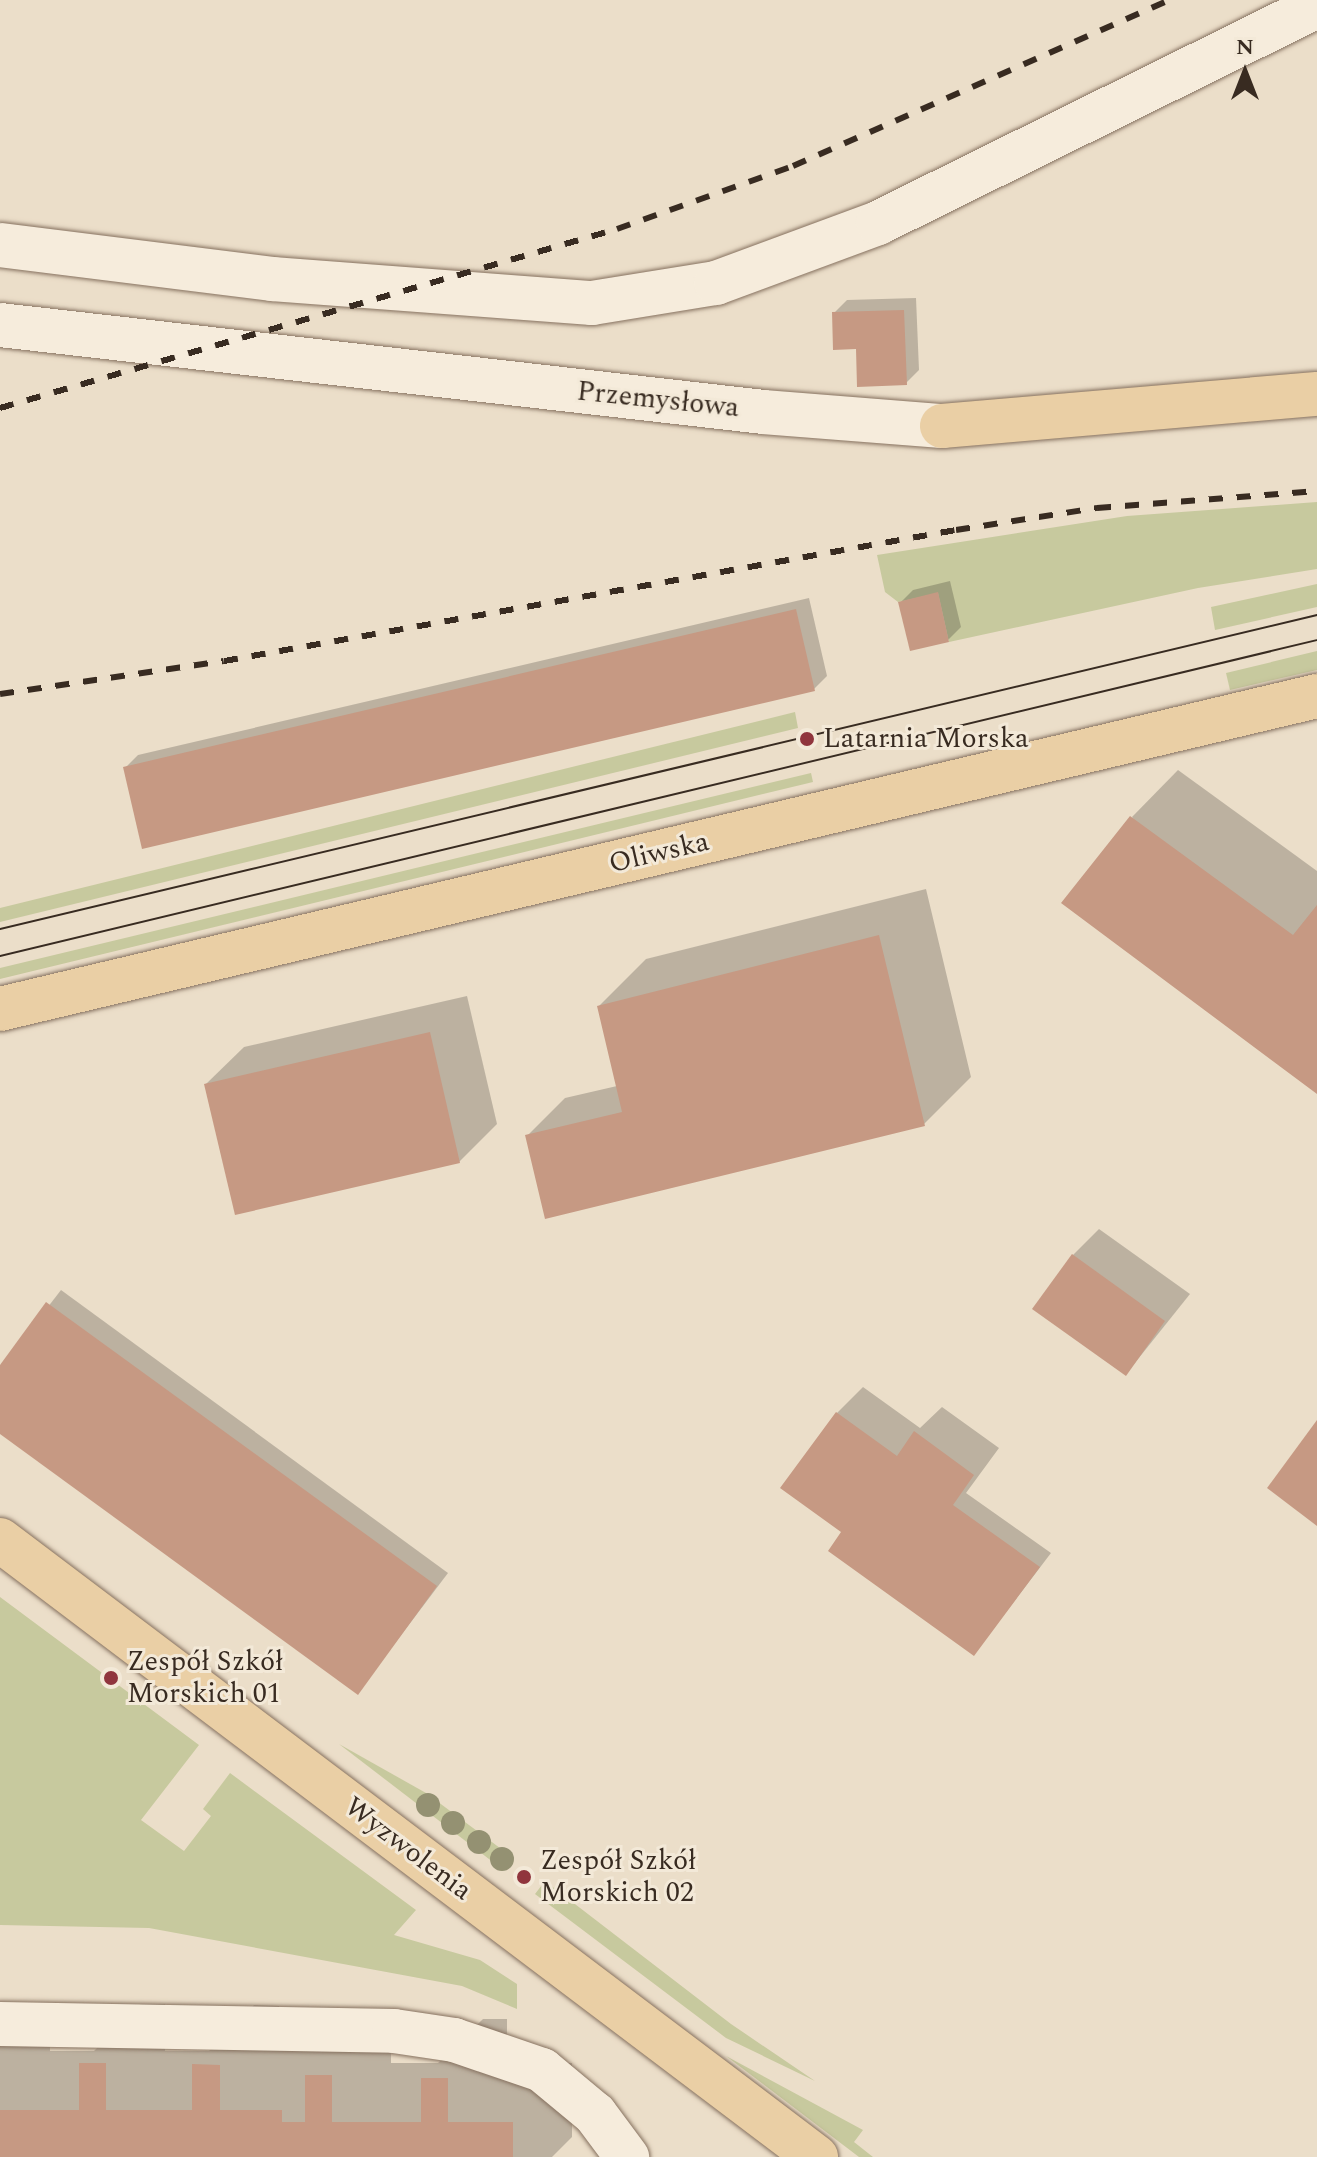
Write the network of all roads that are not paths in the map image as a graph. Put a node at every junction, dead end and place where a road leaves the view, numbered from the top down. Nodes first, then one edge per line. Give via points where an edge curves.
1 (1317, 6) edge
2 (0, 245) edge
3 (0, 325) edge
4 (1317, 394) edge
5 (942, 426) joint
6 (1317, 696) edge
7 (0, 1009) edge
8 (0, 1540) edge
9 (0, 2024) edge
10 (627, 2157) edge
11 (816, 2157) edge

1 - 2 street via 878,223 716,283 592,303 272,279
3 - 5 street, Przemysłowa via 763,412
4 - 5 main road, Przemysłowa
6 - 7 main road, Oliwska
8 - 11 main road, Wyzwolenia
9 - 10 street via 394,2031 454,2040 542,2070 595,2114

